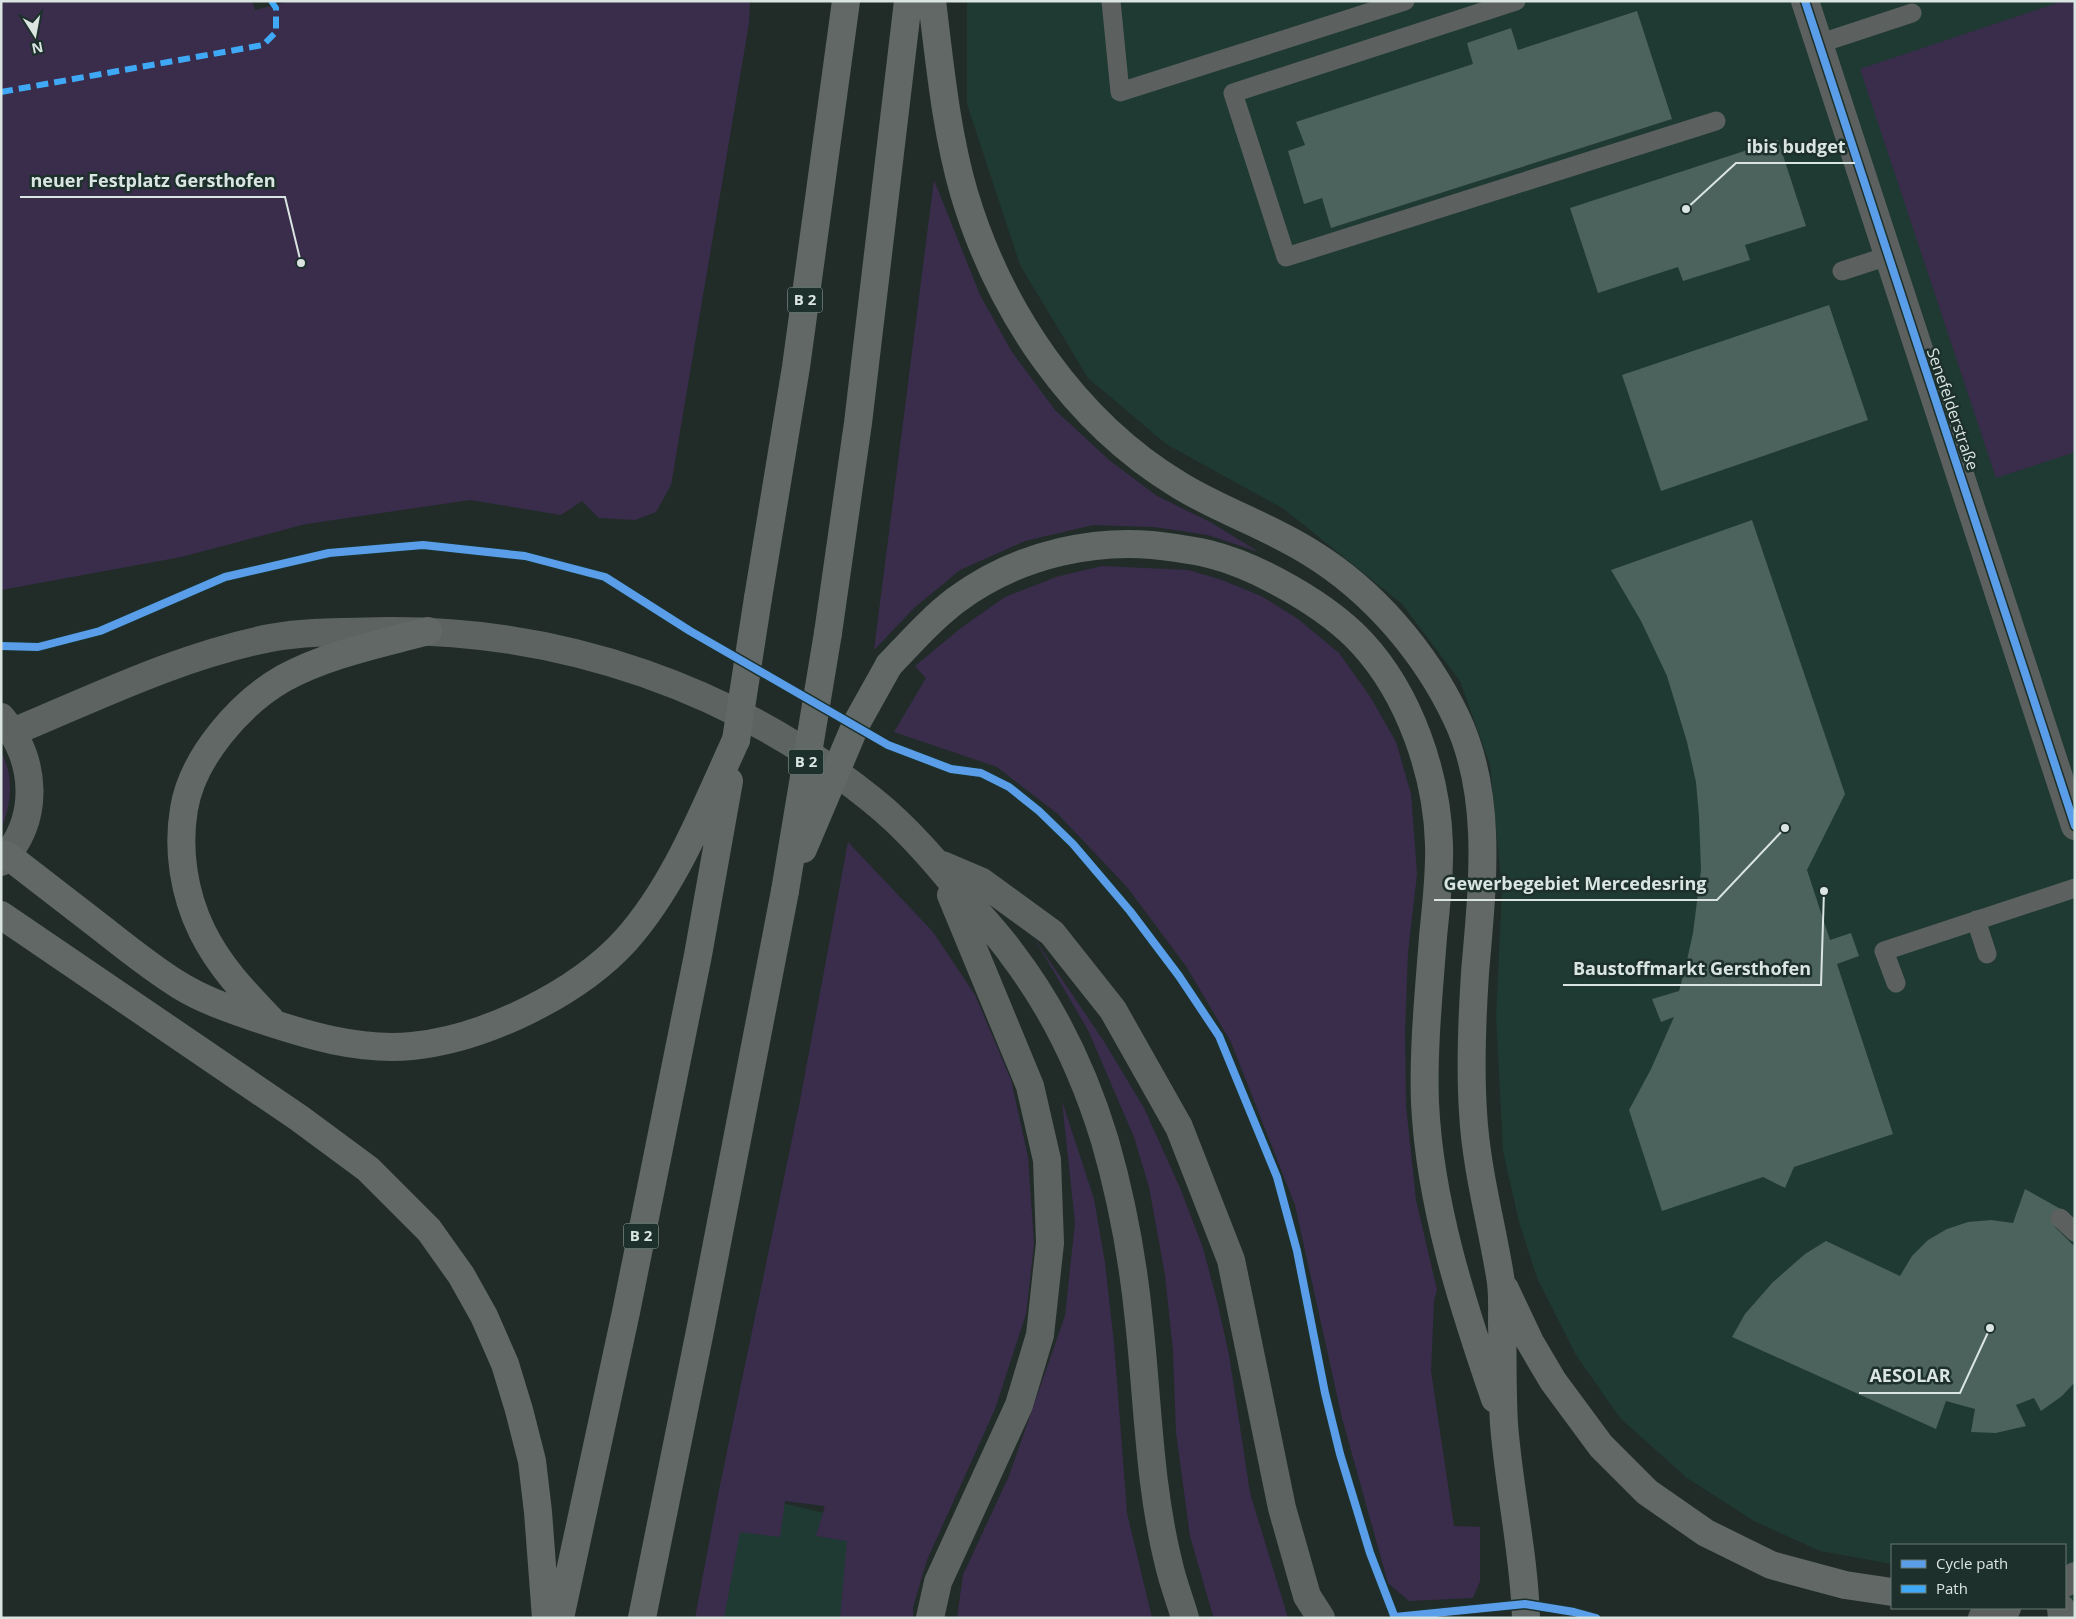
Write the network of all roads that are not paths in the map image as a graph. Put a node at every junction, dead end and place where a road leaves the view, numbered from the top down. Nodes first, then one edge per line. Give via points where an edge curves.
1 (846, 1) edge
2 (908, 1) edge
3 (932, 1) edge
4 (1112, 1) edge
5 (1405, 1) edge
6 (1516, 1) edge
7 (1805, 1) edge
8 (1912, 13) dead end
9 (1818, 44) junction
10 (1716, 121) dead end
11 (1888, 256) junction
12 (1842, 271) dead end
13 (428, 631) junction
14 (7, 724) edge
15 (736, 740) junction
16 (2075, 826) edge
17 (4, 858) edge
18 (936, 862) junction
19 (2075, 888) edge
20 (785, 891) junction
21 (1, 915) edge
22 (1976, 920) junction
23 (1987, 954) dead end
24 (1896, 983) dead end
25 (276, 1025) junction
26 (2060, 1218) dead end
27 (2075, 1232) edge
28 (1501, 1280) junction
29 (1504, 1424) junction
30 (1891, 1592) edge
31 (2004, 1609) edge
32 (546, 1618) edge
33 (560, 1618) edge
34 (642, 1618) edge
35 (930, 1618) edge
36 (1185, 1618) edge
37 (1321, 1618) edge
38 (1526, 1618) edge
39 (1982, 1618) edge

1 - 15 highway, B 2, bridge via 796,367
2 - 20 highway, B 2, bridge via 859,413 828,633
3 - 28 highway via 943,91 964,193 982,247 1004,295 1030,338 1064,384 1137,455 1176,484 1310,552 1346,578 1399,629 1432,674 1457,720 1472,760 1478,792 1482,843 1472,1014 1473,1113 1482,1184
4 - 5 lane via 1120,92
6 - 10 lane via 1233,93 1286,257
7 - 9 street, Senefelderstraße
8 - 9 lane
9 - 11 street, Senefelderstraße
11 - 12 lane
11 - 16 street, Senefelderstraße
13 - 14 main road via 324,632 263,640 210,653
13 - 18 main road via 509,640 575,652 680,686 758,724 806,752 871,798
13 - 25 highway via 325,660 284,678 231,720 210,747 191,784 184,808 182,838 190,901 217,958
14 - 17 main road via 28,766 29,804 18,840
15 - 25 highway via 692,838 650,909 626,940 597,968 568,989 529,1010 469,1034 411,1046 345,1043
15 - 33 highway, B 2 via 696,965
17 - 25 highway via 180,986 226,1008
18 - 35 main road via 966,927 1030,1086 1047,1160 1050,1243 1040,1335 1019,1405 938,1582
18 - 36 main road via 1013,955 1063,1034 1104,1139 1127,1224 1156,1495 1169,1565
18 - 37 main road via 982,882 1052,934 1113,1010 1179,1127 1231,1260 1282,1508 1307,1596
19 - 22 lane
20 - 29 highway, bridge via 856,724 889,665 925,627 958,599 996,577 1037,557 1078,548 1128,543 1170,547 1211,554 1258,572 1304,597 1336,620 1362,643 1386,674 1407,713 1421,745 1437,813 1438,887 1425,1102 1431,1164 1442,1225 1462,1302
20 - 34 highway, B 2
21 - 32 highway via 299,1118 368,1169 430,1230 484,1316 505,1364 519,1410 532,1461
22 - 23 lane
22 - 24 lane via 1884,951
26 - 27 lane
28 - 29 highway
28 - 30 highway via 1552,1381 1601,1446 1648,1492 1706,1533 1771,1565 1845,1585
29 - 38 highway
31 - 39 street

